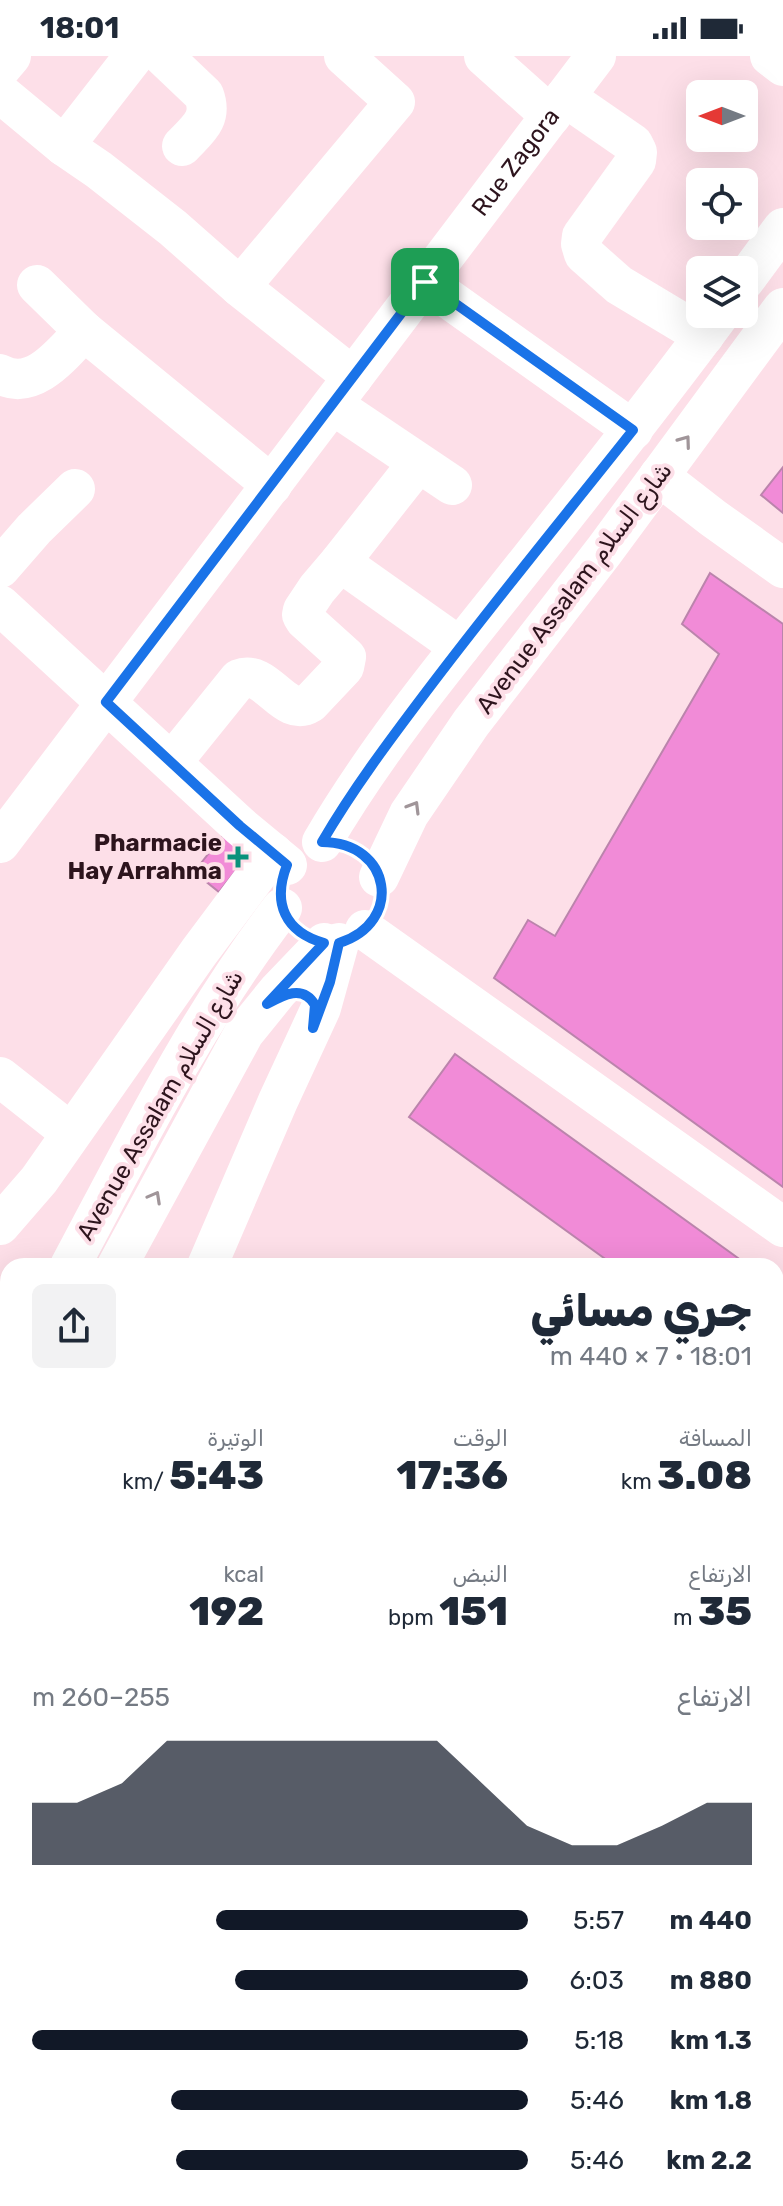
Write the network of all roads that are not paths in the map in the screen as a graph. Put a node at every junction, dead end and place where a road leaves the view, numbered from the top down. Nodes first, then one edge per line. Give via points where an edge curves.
1 (11, 56) edge
2 (163, 56) edge
3 (344, 56) edge
4 (484, 56) edge
5 (596, 56) edge
6 (770, 56) edge
7 (119, 61) edge
8 (783, 66) edge
9 (0, 69) edge
10 (0, 93) edge
11 (558, 107) junction
12 (64, 146) junction
13 (182, 146) dead end
14 (783, 228) edge
15 (758, 262) edge
16 (425, 282) junction
17 (37, 285) dead end
18 (240, 287) junction
19 (783, 308) edge
20 (686, 314) edge
21 (710, 328) edge
22 (84, 331) junction
23 (0, 374) edge
24 (343, 391) junction
25 (633, 430) junction
26 (418, 463) junction
27 (659, 476) junction
28 (272, 485) junction
29 (452, 485) dead end
30 (75, 489) dead end
31 (340, 562) junction
32 (0, 568) edge
33 (783, 568) edge
34 (0, 605) edge
35 (460, 647) junction
36 (106, 702) junction
37 (172, 762) junction
38 (322, 842) junction
39 (0, 843) edge
40 (280, 859) junction
41 (379, 877) junction
42 (282, 908) junction
43 (343, 939) junction
44 (267, 1004) junction
45 (313, 1028) junction
46 (0, 1077) edge
47 (71, 1133) junction
48 (0, 1225) edge
49 (783, 1227) edge
50 (74, 1258) edge
51 (121, 1258) edge
52 (210, 1258) edge

1 - 9 street
2 - 13 street via 207,102 204,122
3 - 18 street via 395,102
4 - 11 street
5 - 11 street, Rue Zagora
6 - 8 street
7 - 12 street
10 - 12 street
11 - 16 street, Rue Zagora
11 - 20 street via 633,144 637,152 636,161 582,236 584,254 619,285
12 - 18 street via 173,228
14 - 15 street
16 - 24 street, Rue Zagora
16 - 25 street
17 - 22 street
18 - 24 street
27 -> 19 street, Avenue Assalam شارع السلام
21 - 25 street, Avenue Assalam شارع السلام
22 - 23 street via 35,376 19,380
22 - 28 street
24 - 26 street
24 - 28 street, Rue Zagora
25 - 35 street, Avenue Assalam شارع السلام
26 - 29 street
26 - 31 street
27 - 33 street
41 -> 27 street, Avenue Assalam شارع السلام via 434,775
28 - 36 street, Rue Zagora
30 - 32 street
31 - 35 street
31 - 37 street via 302,613 344,654 344,667 304,707 254,678 239,679
34 - 36 street
35 - 38 street, Avenue Assalam شارع السلام via 368,770
36 - 37 street
36 - 39 street, Rue Zagora
37 - 40 street
38 - 40 street
38 - 41 street via 351,845 373,864
40 - 42 street
40 - 47 street via 199,952
41 - 43 street via 382,891 374,919
42 - 43 street via 288,921 310,939
42 - 50 street, Avenue Assalam شارع السلام via 207,1015
43 - 44 street, Avenue Assalam شارع السلام
43 - 45 street
43 - 49 street
44 - 45 street via 286,994 306,995 315,1005
51 -> 44 street, Avenue Assalam شارع السلام via 244,1033
45 - 52 street
46 - 47 street
47 - 48 street

